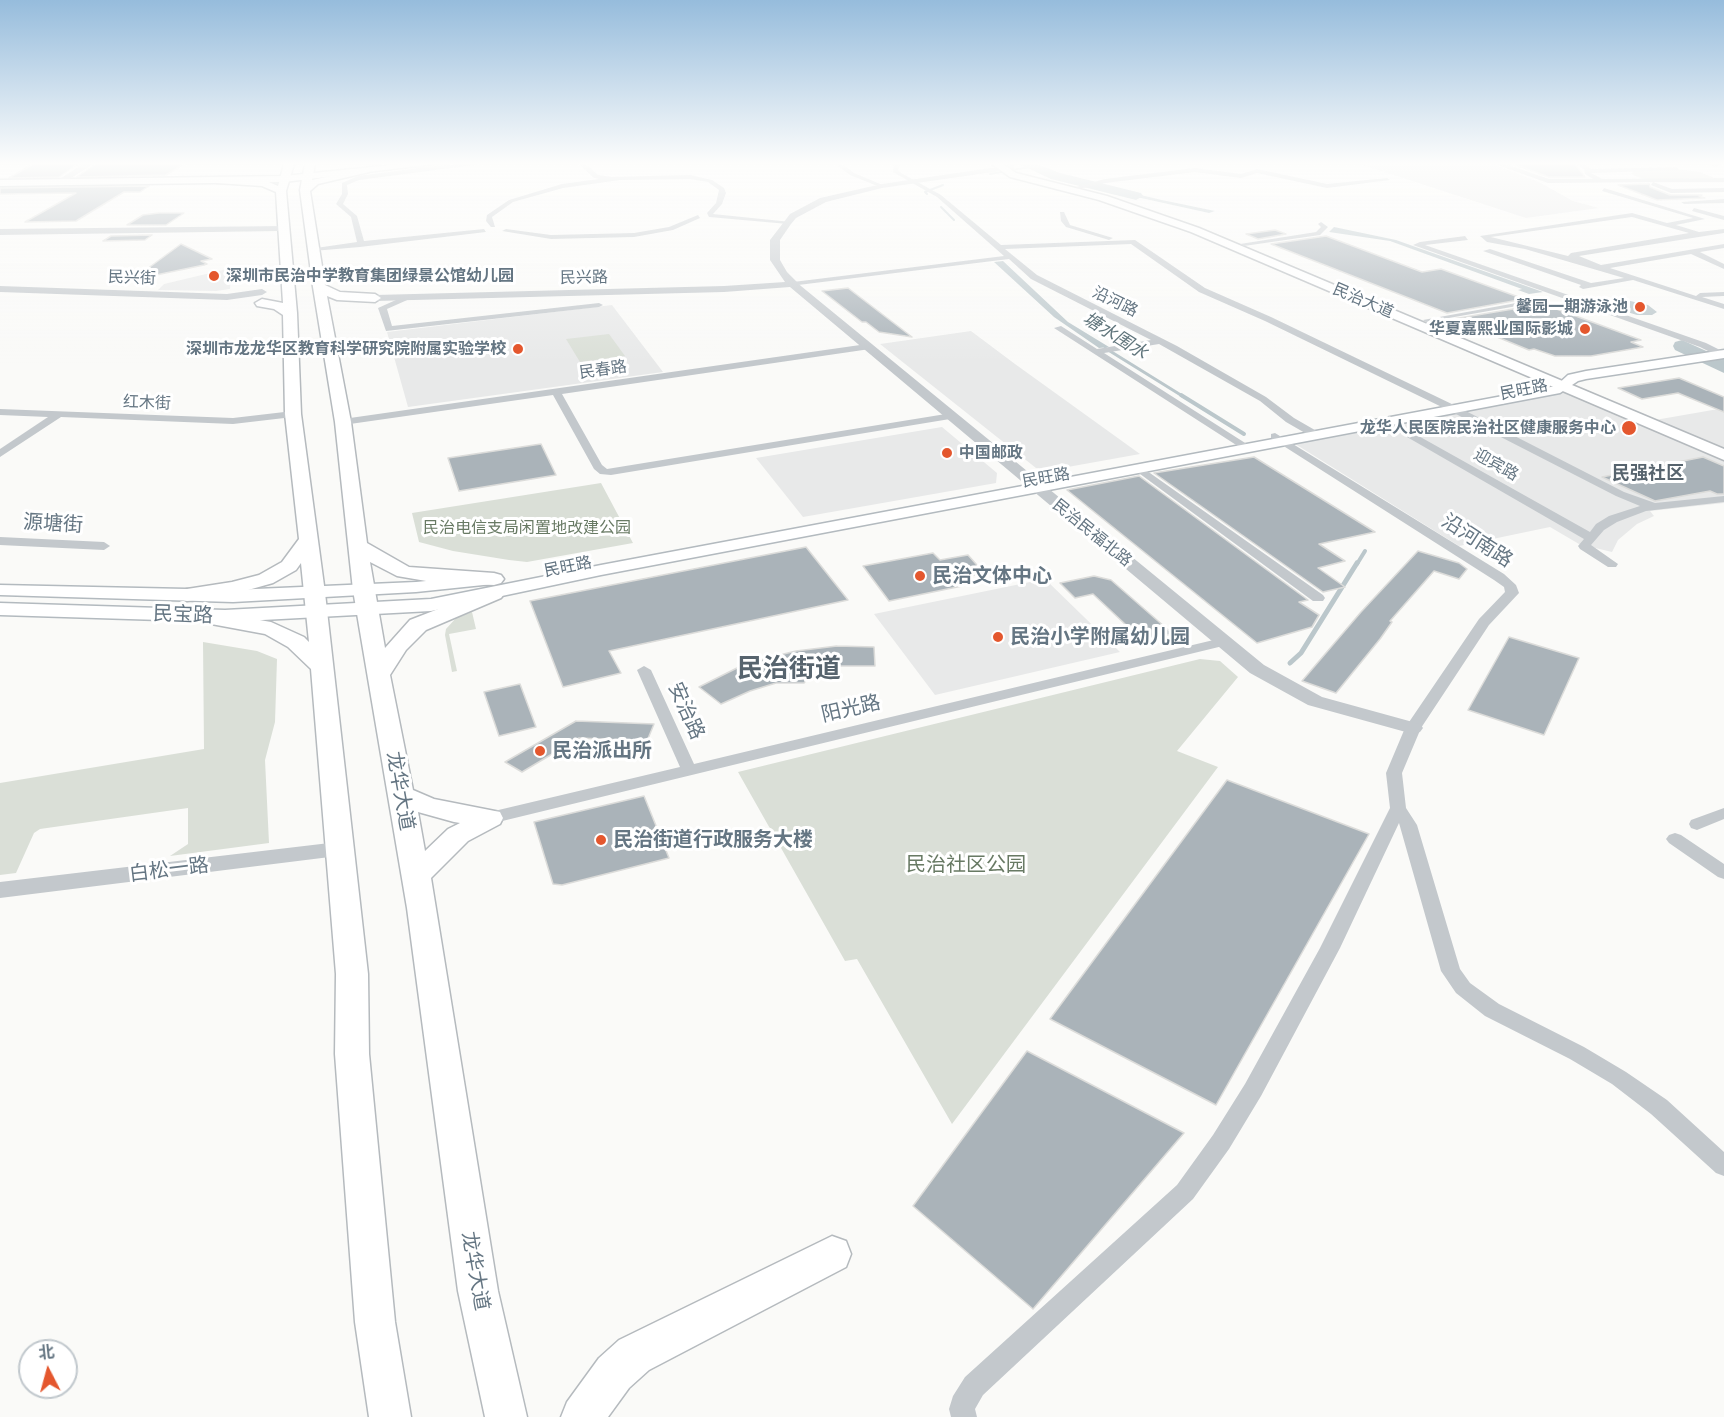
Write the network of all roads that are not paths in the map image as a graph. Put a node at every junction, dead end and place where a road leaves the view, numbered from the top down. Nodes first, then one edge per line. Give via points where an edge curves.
1 (132, 230) edge
2 (282, 230) edge
3 (312, 230) edge
4 (358, 230) edge
5 (664, 230) edge
6 (782, 230) edge
7 (978, 230) edge
8 (1081, 230) edge
9 (1196, 230) edge
10 (1211, 230) edge
11 (1320, 230) edge
12 (1530, 230) edge
13 (1685, 230) edge
14 (484, 231) joint
15 (506, 231) joint
16 (1724, 231) edge
17 (0, 232) edge
18 (1699, 234) junction
19 (1465, 238) dead end
20 (1117, 242) junction
21 (1244, 244) junction
22 (360, 245) junction
23 (1724, 246) edge
24 (999, 247) junction
25 (1513, 247) dead end
26 (313, 249) junction
27 (1487, 251) junction
28 (1478, 252) dead end
29 (1693, 252) junction
30 (1468, 254) dead end
31 (1450, 257) junction
32 (1008, 258) junction
33 (1552, 258) dead end
34 (1522, 263) junction
35 (1724, 267) edge
36 (1484, 269) junction
37 (1596, 269) junction
38 (1562, 276) junction
39 (287, 278) junction
40 (1633, 279) junction
41 (1522, 283) junction
42 (792, 284) junction
43 (1592, 286) junction
44 (319, 287) junction
45 (0, 290) edge
46 (1553, 293) junction
47 (1724, 294) edge
48 (1688, 296) junction
49 (262, 297) junction
50 (410, 297) junction
51 (375, 298) junction
52 (1538, 301) dead end
53 (599, 305) dead end
54 (1724, 306) edge
55 (290, 313) junction
56 (325, 319) junction
57 (1426, 320) junction
58 (1058, 328) dead end
59 (1160, 341) junction
60 (867, 347) junction
61 (1098, 351) junction
62 (1718, 352) edge
63 (1563, 382) junction
64 (556, 392) junction
65 (1449, 407) junction
66 (0, 412) edge
67 (59, 414) junction
68 (293, 414) junction
69 (952, 416) junction
70 (343, 422) junction
71 (1386, 422) junction
72 (1311, 432) junction
73 (1280, 438) junction
74 (1724, 445) edge
75 (1243, 446) junction
76 (0, 454) edge
77 (1724, 455) edge
78 (1140, 469) junction
79 (1033, 485) junction
80 (1724, 500) edge
81 (1654, 507) junction
82 (1590, 537) junction
83 (309, 540) junction
84 (0, 541) edge
85 (357, 545) junction
86 (104, 546) dead end
87 (1612, 564) dead end
88 (494, 587) junction
89 (0, 590) edge
90 (187, 595) junction
91 (1318, 598) dead end
92 (364, 600) junction
93 (315, 602) junction
94 (0, 609) edge
95 (203, 616) junction
96 (1222, 642) junction
97 (321, 666) junction
98 (644, 670) dead end
99 (379, 675) junction
100 (1413, 728) junction
101 (689, 770) junction
102 (400, 794) junction
103 (1398, 808) junction
104 (1724, 813) edge
105 (490, 818) junction
106 (1697, 824) dead end
107 (1675, 839) dead end
108 (338, 850) junction
109 (1724, 873) edge
110 (416, 877) junction
111 (0, 890) edge
112 (1724, 1166) edge
113 (832, 1254) dead end
114 (390, 1417) edge
115 (506, 1417) edge
116 (582, 1417) edge
117 (964, 1417) edge

1 - 17 street
2 - 39 main road
3 - 26 main road, 龙华大道
4 - 22 street
5 - 15 street via 634,235 551,237
6 - 42 street, 民治民福北路 via 775,240 774,253
7 - 24 street, 沿河路
8 - 20 street
9 - 63 main road, 民治大道
10 - 21 main road, 民治大道
11 - 21 street via 1318,234
12 - 37 street via 1484,237
13 - 18 street
14 - 15 street
14 - 22 street
16 - 18 street
18 - 37 street via 1571,255
19 - 31 street via 1417,245
20 - 24 street
20 - 65 street via 1132,242 1202,290
21 - 57 main road, 民治大道
22 - 26 street
23 - 29 street
24 - 32 street, 沿河路
25 - 27 street
26 - 44 main road, 龙华大道
27 - 28 street
27 - 34 street
29 - 35 street
29 - 37 street
30 - 31 street
31 - 36 street
32 - 42 street
32 - 59 street, 沿河路 via 1043,282
33 - 34 street
34 - 36 street
34 - 38 street
36 - 41 street
37 - 38 street
37 - 40 street
38 - 41 street
38 - 43 street
39 - 49 main road
39 - 55 main road
40 - 43 street
40 - 48 street
41 - 46 street
42 - 50 street, 民兴路
42 - 60 street, 民治民福北路
43 - 46 street
44 - 51 main road via 337,296
44 - 56 main road, 龙华大道
45 - 49 street, 民兴街
46 - 62 street
47 - 48 street
48 - 54 street
49 - 55 main road
50 - 51 street, 民兴路
50 - 53 street via 382,308 389,329
51 - 56 main road via 336,307
52 - 57 street
55 - 68 main road
56 - 70 main road, 龙华大道
57 - 63 main road, 民治大道
58 - 61 street
59 - 61 street
59 - 72 street, 沿河路 via 1263,399
60 - 64 street, 民春路
60 - 69 street, 民治民福北路
61 - 75 street
62 - 63 main road, 民旺路
63 - 65 main road, 民旺路
63 - 74 main road, 民治大道
63 - 77 main road, 民治大道
64 - 69 street via 604,472
64 - 70 street, 民春路
65 - 71 main road, 民旺路
65 - 72 main road, 民旺路
65 - 81 street via 1611,490
66 - 67 street, 红木街
67 - 68 street, 红木街 via 233,421
67 - 76 street
68 - 83 main road
69 - 79 street, 民治民福北路
70 - 85 main road, 龙华大道
71 - 72 main road, 民旺路
71 - 82 street, 迎宾路
72 - 73 main road, 民旺路
73 - 75 main road, 民旺路
73 - 100 street, 沿河南路 via 1510,585 1509,598 1484,622
75 - 78 main road, 民旺路
75 - 79 main road, 民旺路
78 - 79 main road, 民旺路
78 - 91 street
79 - 88 main road, 民旺路
79 - 96 street, 民治民福北路
80 - 81 street
81 - 82 street via 1613,519
82 - 87 street via 1584,546
83 - 90 main road via 297,557 275,574 234,588
83 - 93 main road
84 - 86 street, 源塘街
85 - 88 main road via 404,572
85 - 92 main road, 龙华大道
88 - 92 main road, 民旺路 via 431,605
88 - 99 main road via 418,625
89 - 90 main road, 民宝路
90 - 93 main road, 民宝路
92 - 93 main road, 民宝路
92 - 99 main road, 龙华大道
93 - 95 main road, 民宝路 via 272,615
93 - 97 main road
94 - 95 main road, 民宝路
95 - 97 main road via 271,629 296,642
96 - 100 street, 民治民福北路 via 1257,669 1315,701
96 - 101 street, 阳光路
97 - 108 main road
98 - 101 street, 安治路
99 - 102 main road, 龙华大道
100 - 103 street via 1394,773
101 - 105 street, 阳光路
102 - 105 main road via 426,806
102 - 110 main road, 龙华大道
103 - 112 street via 1409,825 1452,971 1463,988 1492,1010 1619,1078 1659,1107
103 - 117 street via 1330,948 1221,1142 1185,1192 974,1386 966,1396
104 - 106 street
105 - 110 main road via 458,834
107 - 109 street
108 - 111 street, 白松一路
108 - 114 main road via 352,974 352,1054 375,1322
110 - 115 main road, 龙华大道 via 478,1291
113 - 116 main road via 634,1355 614,1373

